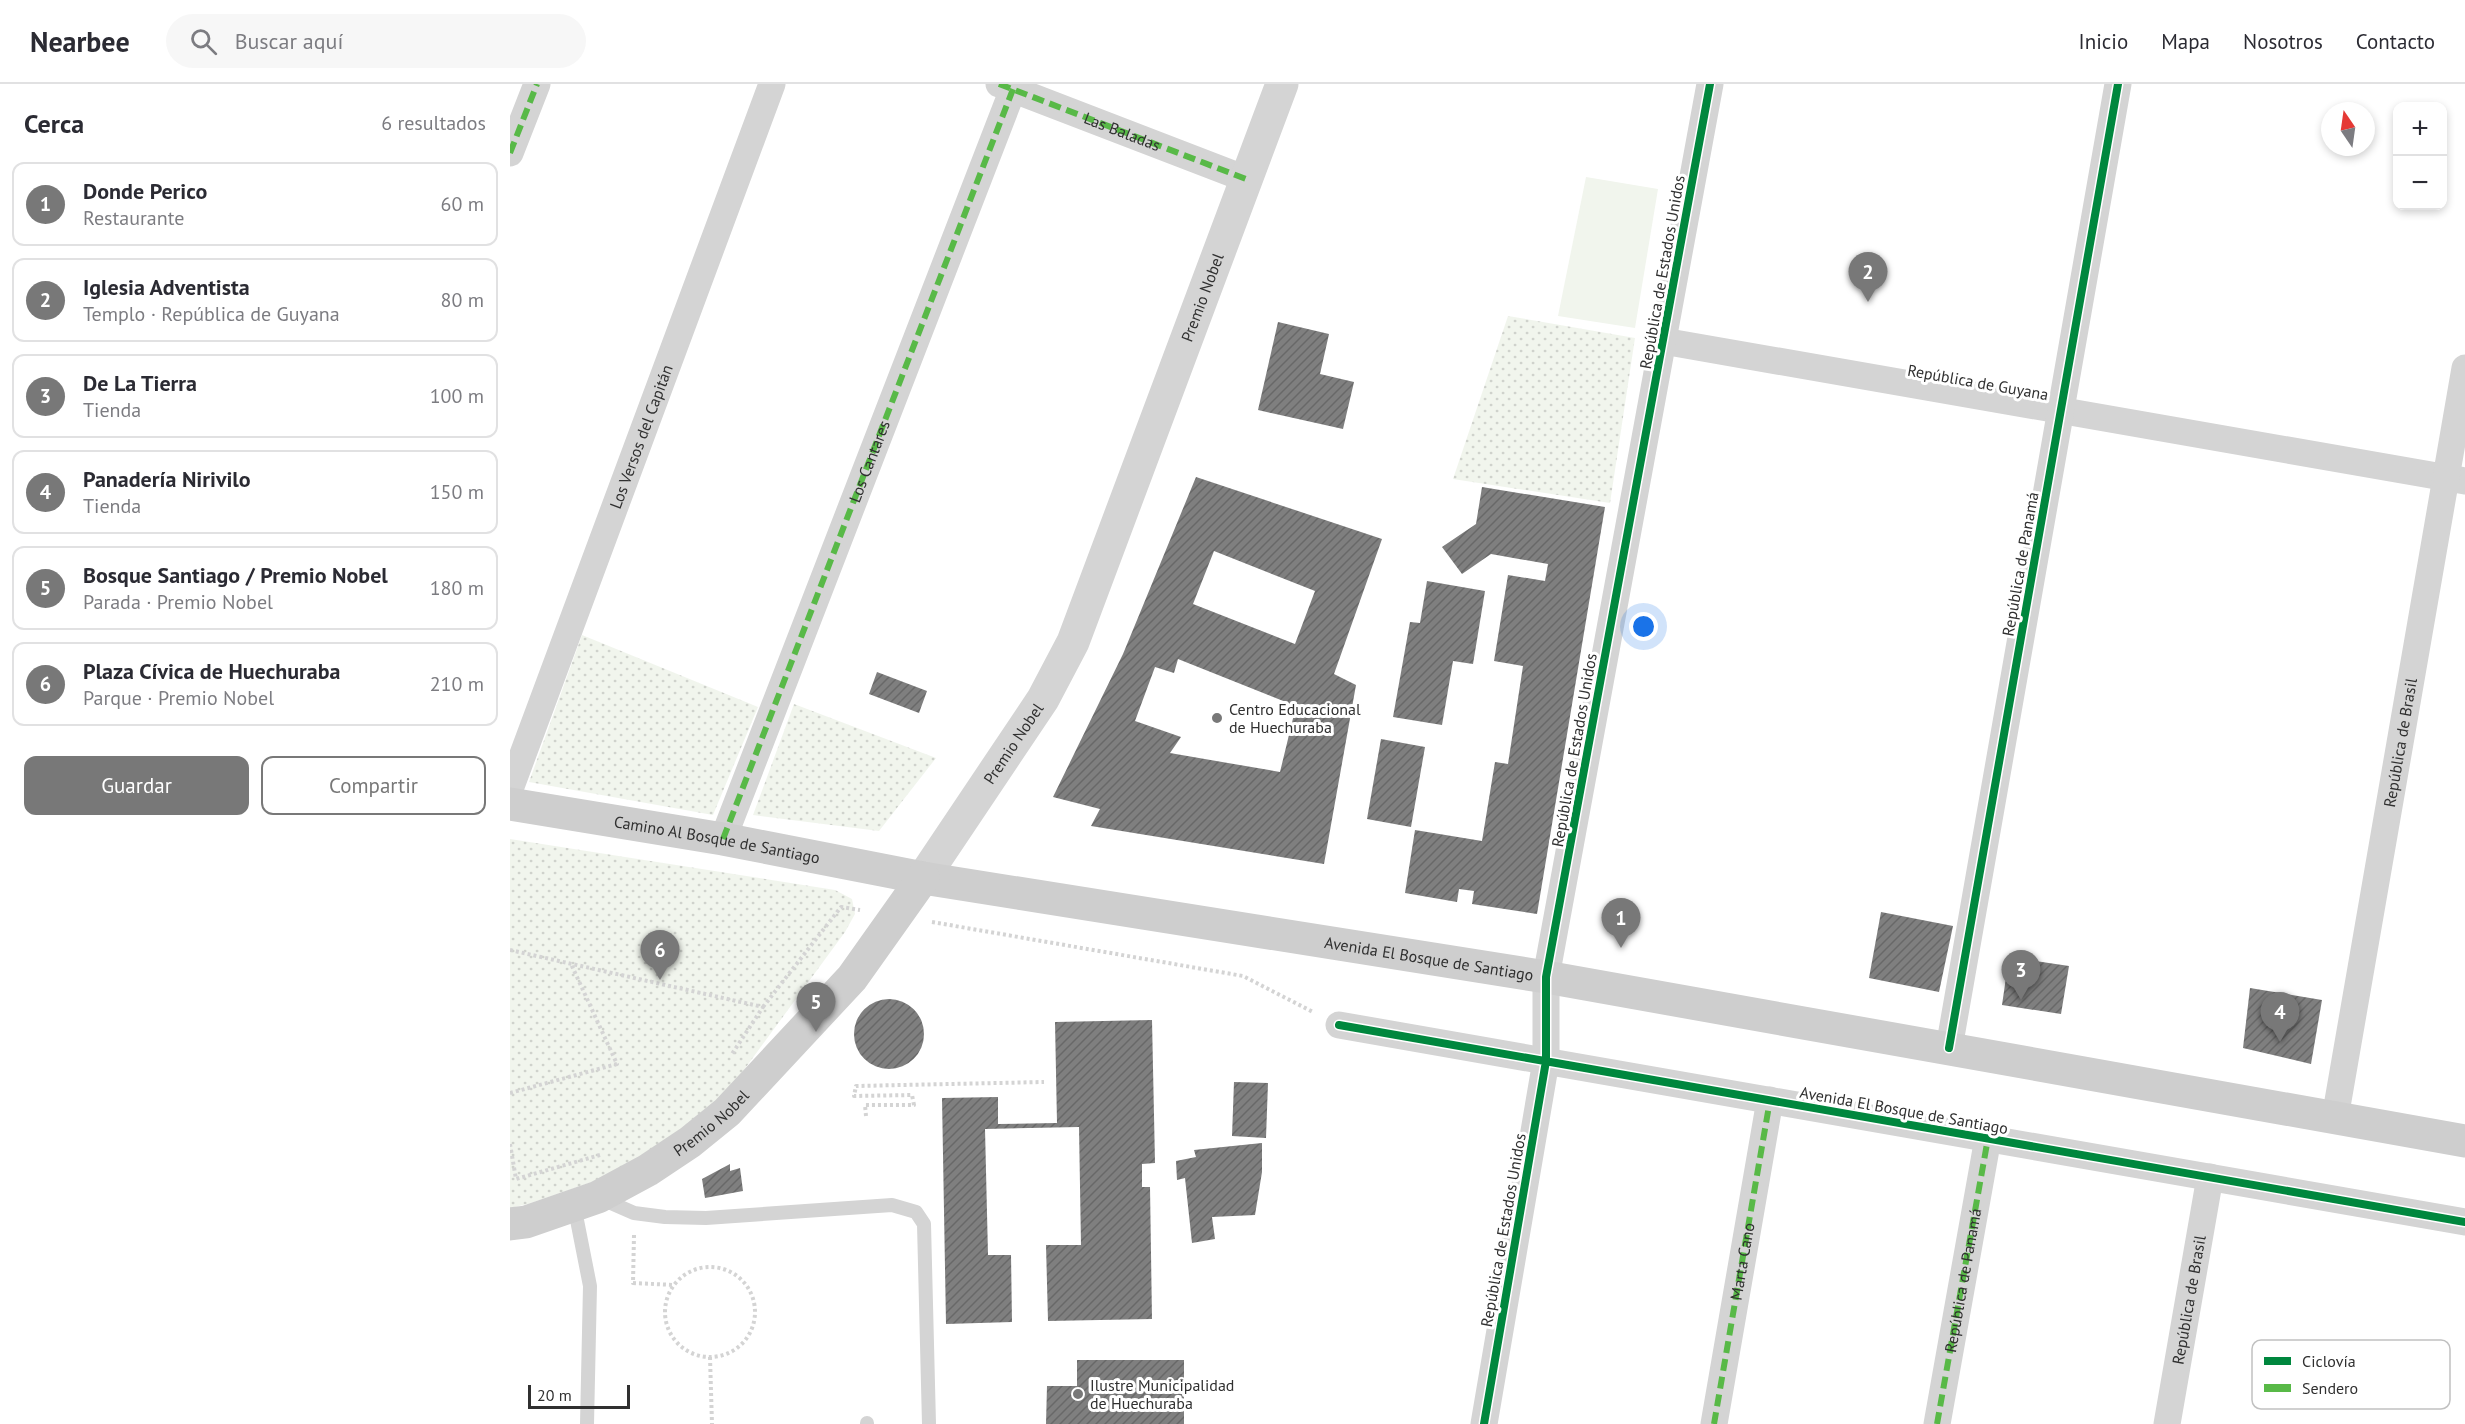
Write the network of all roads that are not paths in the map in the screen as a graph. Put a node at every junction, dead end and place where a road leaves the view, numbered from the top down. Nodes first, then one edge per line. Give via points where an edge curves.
1 (537, 84) edge
2 (772, 84) edge
3 (1282, 84) edge
4 (1710, 84) edge
5 (2118, 84) edge
6 (1009, 86) edge
7 (510, 153) edge
8 (1246, 179) junction
9 (1663, 341) junction
10 (2465, 368) edge
11 (2061, 411) junction
12 (2455, 480) edge
13 (510, 789) edge
14 (510, 804) edge
15 (723, 839) junction
16 (923, 878) junction
17 (1546, 977) junction
18 (1339, 1025) road end
19 (1949, 1048) junction
20 (1546, 1060) junction
21 (1770, 1100) junction
22 (2335, 1118) junction
23 (1988, 1138) junction
24 (2465, 1141) edge
25 (2210, 1177) junction
26 (586, 1201) junction
27 (2465, 1222) edge
28 (510, 1224) edge
29 (587, 1424) edge
30 (929, 1424) edge
31 (1484, 1424) edge
32 (1714, 1424) edge
33 (1938, 1424) edge
34 (2167, 1424) edge

1 - 7 street
2 - 13 street, Los Versos del Capitán
3 - 8 street, Premio Nobel
4 - 9 street, República de Estados Unidos
5 - 11 street, República de Panamá
6 - 8 street, Las Baladas
6 - 15 street, Los Cantares
8 - 16 street, Premio Nobel via 1073,642 1043,699
9 - 11 street, República de Guyana
9 - 17 street, República de Estados Unidos
10 - 12 street, República de Brasil
11 - 12 street, República de Guyana
11 - 19 street, República de Panamá
12 - 22 street, República de Brasil
14 - 15 main road, Camino Al Bosque de Santiago
15 - 16 main road, Camino Al Bosque de Santiago
16 - 17 main road, Avenida El Bosque de Santiago
16 - 26 main road, Premio Nobel via 852,978 727,1112 648,1170
17 - 19 main road, Avenida El Bosque de Santiago
17 - 20 street, República de Estados Unidos
18 - 20 street, Avenida El Bosque de Santiago
19 - 22 main road, Avenida El Bosque de Santiago
20 - 21 street, Avenida El Bosque de Santiago
20 - 31 street, República de Estados Unidos
21 - 23 street, Avenida El Bosque de Santiago
21 - 32 street, Marta Cano
22 - 24 main road, Avenida El Bosque de Santiago
23 - 25 street, Avenida El Bosque de Santiago
23 - 33 street, República de Panamá
25 - 27 street, Avenida El Bosque de Santiago
25 - 34 street, República de Brasil
26 - 28 main road, Premio Nobel
26 - 29 lane via 590,1286
26 - 30 lane via 665,1218 892,1205 916,1212 924,1224

